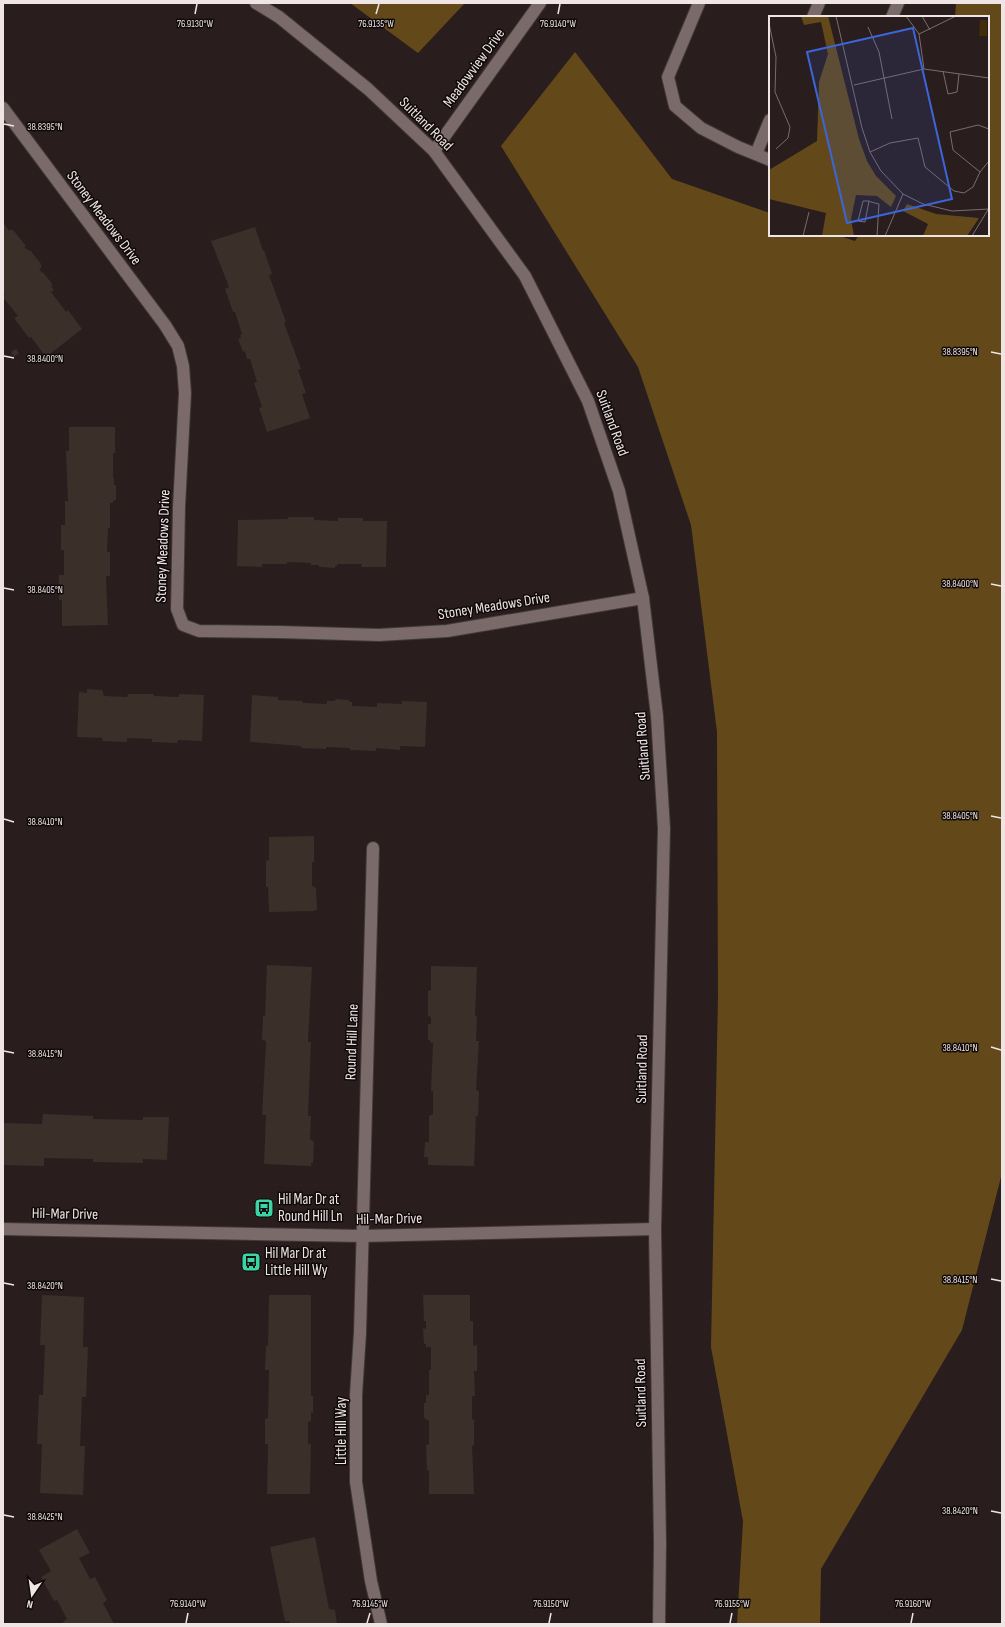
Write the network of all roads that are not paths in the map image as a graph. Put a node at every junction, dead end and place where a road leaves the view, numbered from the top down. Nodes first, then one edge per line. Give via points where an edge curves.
1 (256, 3) edge
2 (540, 3) edge
3 (699, 3) edge
4 (818, 3) edge
5 (898, 3) edge
6 (813, 16) edge
7 (892, 16) edge
8 (3, 108) edge
9 (769, 122) edge
10 (434, 151) junction
11 (756, 154) junction
12 (769, 160) edge
13 (643, 598) junction
14 (373, 848) dead end
15 (3, 1229) edge
16 (655, 1229) junction
17 (362, 1236) junction
18 (381, 1624) edge
19 (659, 1624) edge

1 - 10 street, Suitland Road via 279,17 368,89
2 - 10 street, Meadowview Drive
3 - 11 street via 668,77 675,106 700,128
4 - 6 street
5 - 7 street
8 - 13 street, Stoney Meadows Drive via 166,325 178,346 185,392 176,609 183,625 199,631 379,635 439,632
9 - 11 street
10 - 13 street, Suitland Road via 525,276 588,401 619,491
11 - 12 street
13 - 16 street, Suitland Road via 658,716 664,828
14 - 17 street, Round Hill Lane
15 - 17 street, Hil-Mar Drive
16 - 17 street, Hil-Mar Drive
16 - 19 street, Suitland Road
17 - 18 street, Little Hill Way via 356,1395 356,1482 371,1582

